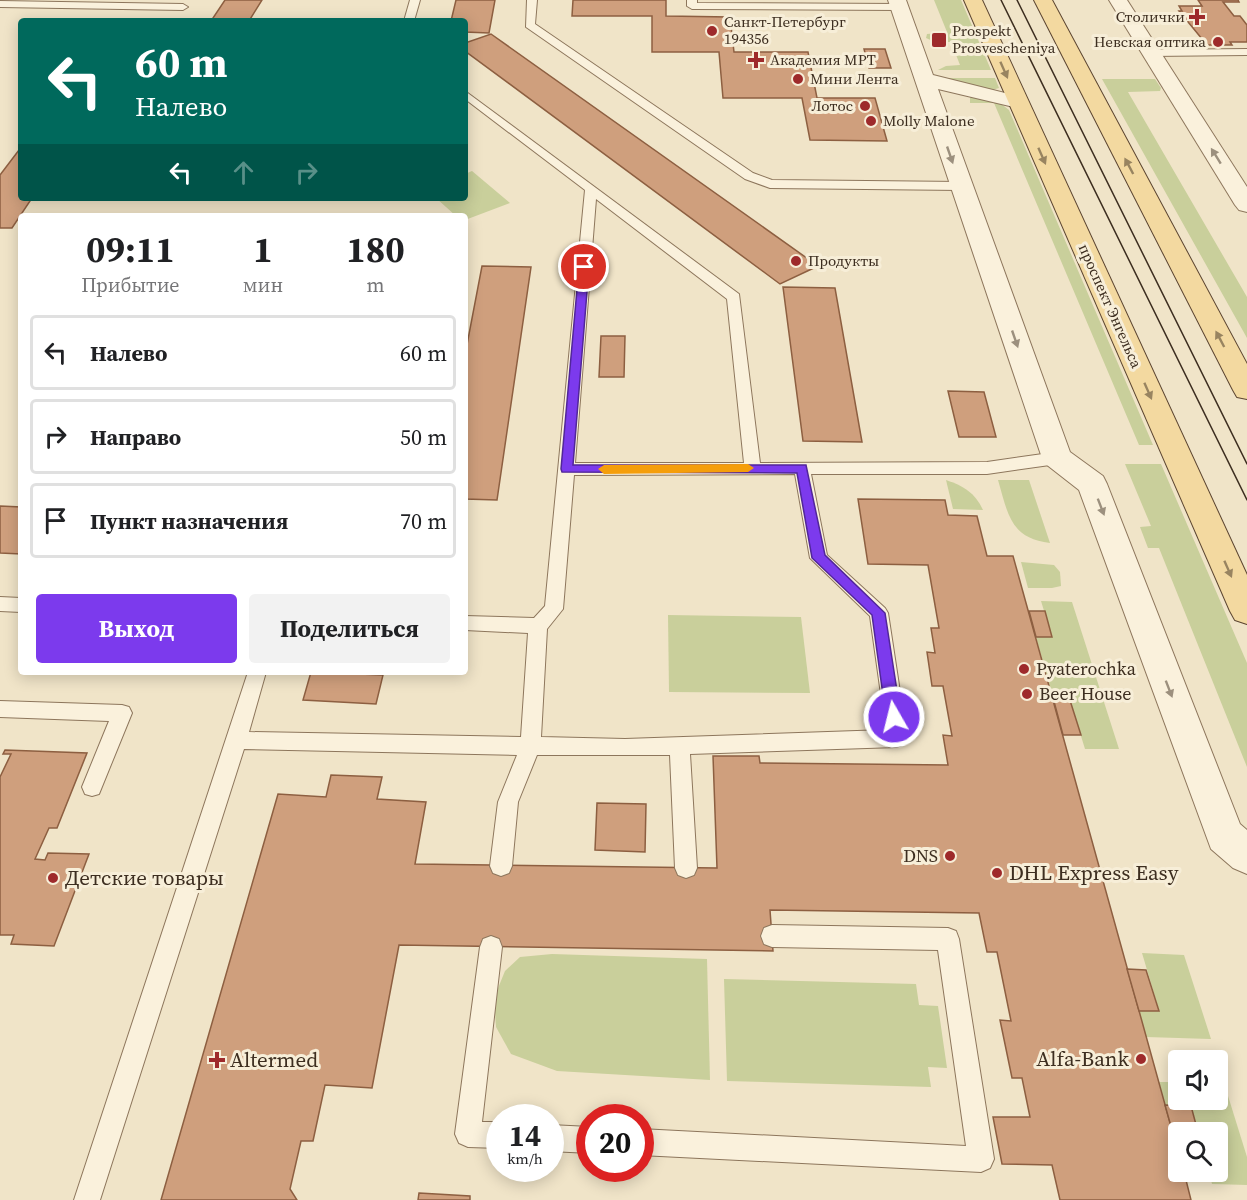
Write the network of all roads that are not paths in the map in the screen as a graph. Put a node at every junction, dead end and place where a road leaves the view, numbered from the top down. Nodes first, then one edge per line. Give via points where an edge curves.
1 (415, 0) edge
2 (532, 0) edge
3 (692, 0) edge
4 (973, 0) edge
5 (1042, 0) edge
6 (1118, 0) edge
7 (0, 4) edge
8 (898, 4) edge
9 (176, 18) edge
10 (410, 18) edge
11 (1247, 52) edge
12 (1151, 53) junction
13 (924, 79) junction
14 (468, 96) edge
15 (1018, 102) junction
16 (961, 186) junction
17 (591, 189) junction
18 (1247, 205) edge
19 (1247, 390) edge
20 (1057, 458) junction
21 (753, 468) junction
22 (802, 468) junction
23 (567, 469) junction
24 (0, 604) edge
25 (18, 605) edge
26 (1247, 611) edge
27 (468, 623) edge
28 (538, 626) junction
29 (256, 675) edge
30 (0, 709) edge
31 (237, 740) junction
32 (530, 747) junction
33 (680, 748) junction
34 (92, 787) dead end
35 (1247, 855) edge
36 (501, 866) dead end
37 (686, 868) dead end
38 (772, 936) dead end
39 (491, 947) dead end
40 (486, 1135) edge
41 (654, 1143) edge
42 (87, 1200) edge

1 - 10 lane
2 - 16 lane via 530,26 749,176 770,184
3 - 8 lane via 692,6
4 -> 15 main road, проспект Энгельса
19 -> 5 main road
6 - 12 street
7 - 9 lane via 183,7
8 - 13 street
11 - 12 lane
18 -> 12 street
13 - 15 street
13 -> 16 street
14 - 17 lane
15 -> 26 main road, проспект Энгельса
16 -> 20 street
17 - 21 lane via 734,297
17 - 23 lane
20 - 22 lane via 987,468
20 -> 35 street via 1092,484 1225,836
21 - 22 lane
21 - 23 lane
22 - 33 lane via 819,558 879,613 897,738
23 - 28 lane via 554,609
24 - 25 lane
27 - 28 lane
28 - 32 lane
29 - 31 lane
30 - 34 lane via 122,713
31 - 32 lane
31 - 42 lane
32 - 33 lane
32 - 36 lane via 508,802
33 - 37 lane
38 - 41 lane via 948,939 981,1159
39 - 40 lane via 468,1134

